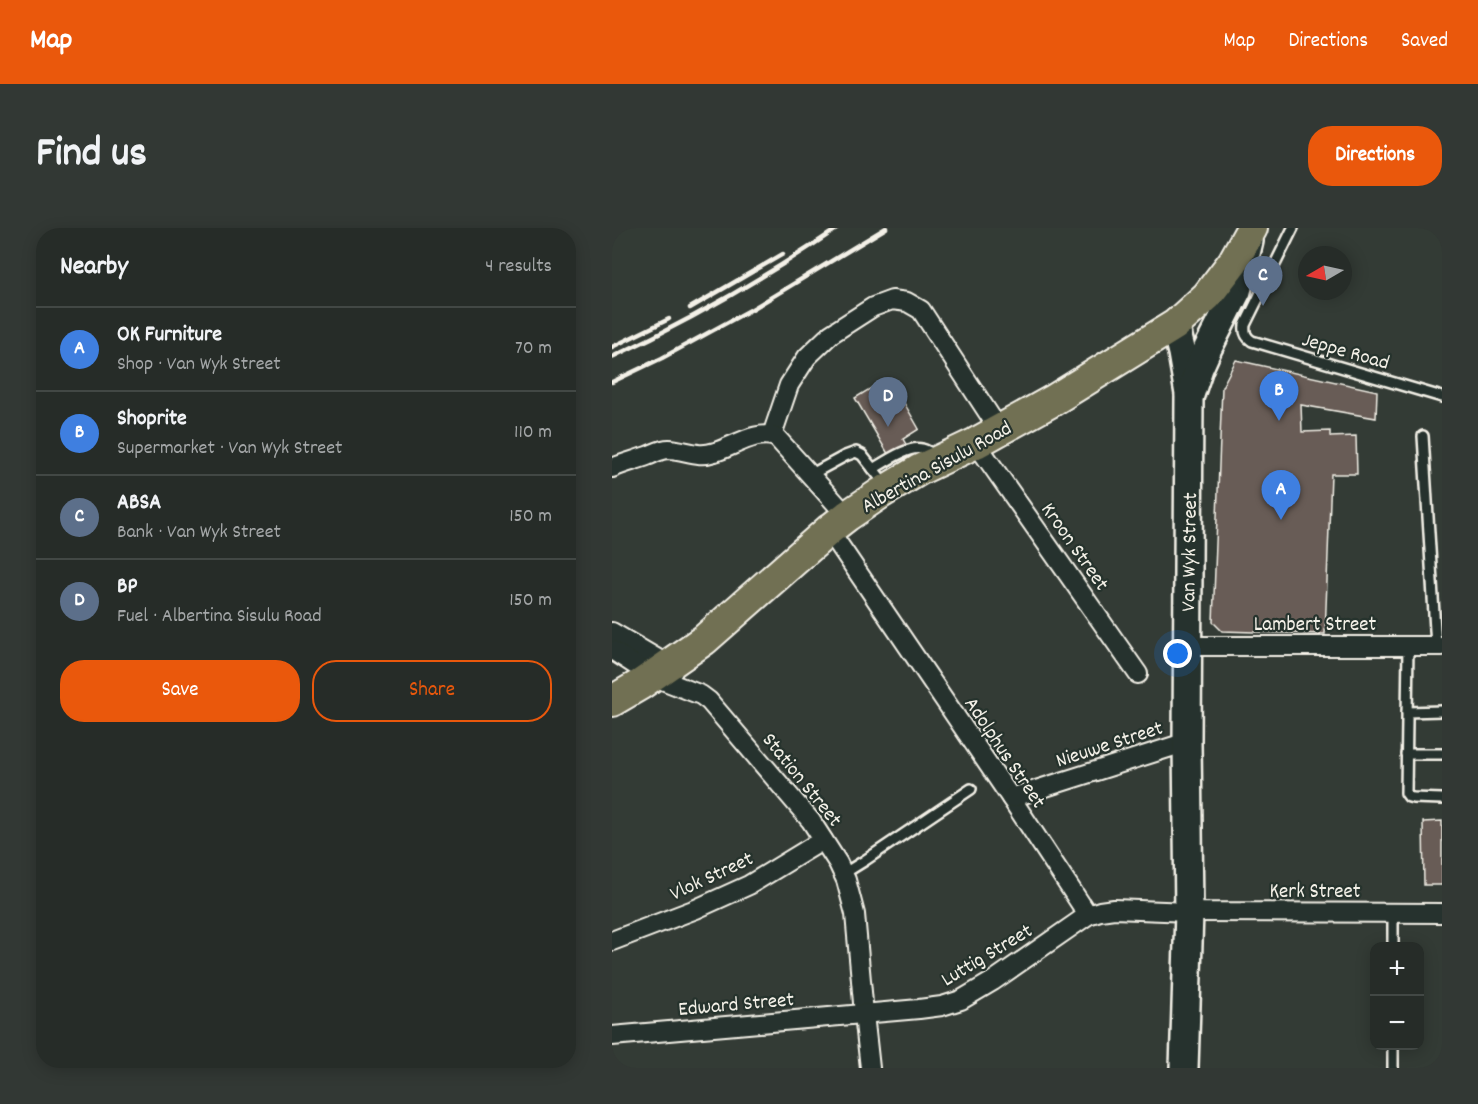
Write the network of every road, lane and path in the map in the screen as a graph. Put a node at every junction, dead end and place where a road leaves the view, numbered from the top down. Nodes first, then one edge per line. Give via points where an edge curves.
1 (1252, 228) edge
2 (1293, 228) edge
3 (1274, 265) junction
4 (1237, 291) junction
5 (1175, 325) junction
6 (1442, 397) edge
7 (1189, 398) junction
8 (772, 435) junction
9 (1423, 436) dead end
10 (988, 437) junction
11 (612, 468) edge
12 (810, 475) junction
13 (880, 479) junction
14 (838, 523) junction
15 (1431, 571) junction
16 (1442, 571) edge
17 (1437, 600) edge
18 (612, 632) edge
19 (1187, 646) junction
20 (1408, 646) junction
21 (1439, 646) edge
22 (612, 650) edge
23 (660, 671) junction
24 (1138, 674) dead end
25 (612, 701) edge
26 (1442, 711) edge
27 (1407, 712) junction
28 (1186, 742) junction
29 (1406, 754) junction
30 (1442, 754) edge
31 (971, 789) dead end
32 (1011, 798) junction
33 (1442, 798) edge
34 (824, 840) junction
35 (843, 874) junction
36 (1189, 912) junction
37 (1393, 913) junction
38 (1442, 913) edge
39 (1088, 915) junction
40 (612, 941) edge
41 (1393, 942) edge
42 (864, 1014) junction
43 (612, 1036) edge
44 (1393, 1050) edge
45 (870, 1068) edge
46 (1184, 1068) edge
47 (1393, 1068) edge

1 - 4 street, Van Wyk Street
1 - 5 main road, Albertina Sisulu Road via 1207,296
2 - 3 lane
3 - 4 lane
3 - 6 lane, Jeppe Road via 1245,325 1244,331 1252,342
4 - 7 street, Van Wyk Street via 1199,368
5 - 7 street
5 - 10 main road, Albertina Sisulu Road
7 - 19 street, Van Wyk Street
8 - 10 street, Kroon Street via 789,385 807,357 831,334 873,307 892,300 908,302 921,310
8 - 11 street via 704,455 671,449 658,451
8 - 12 street, Adolphus Street
9 - 15 lane
10 - 13 main road, Albertina Sisulu Road via 919,470
10 - 24 street, Kroon Street
12 - 13 lane via 855,452 862,455
12 - 14 street, Adolphus Street
13 - 14 main road, Albertina Sisulu Road
14 - 23 main road, Albertina Sisulu Road via 704,640
14 - 32 street, Adolphus Street
15 - 16 lane
15 - 17 lane
17 - 21 lane
18 - 23 street, Station Street via 645,650
19 - 20 street, Lambert Street
19 - 28 street, Van Wyk Street
20 - 21 street, Lambert Street
20 - 27 lane
22 - 23 street, Station Street
23 - 25 main road, Albertina Sisulu Road
23 - 34 street, Station Street via 709,701
26 - 27 lane
27 - 29 lane
28 - 32 street, Nieuwe Street
28 - 36 street, Van Wyk Street
29 - 30 lane
29 - 33 lane via 1407,796
31 - 35 lane
32 - 39 street, Adolphus Street
34 - 35 street, Station Street
34 - 40 street, Vlok Street via 749,885
35 - 42 street, Station Street via 855,914
36 - 37 street, Kerk Street
36 - 39 street via 1114,909
36 - 46 street, Van Wyk Street
37 - 38 street, Kerk Street
37 - 41 lane
39 - 42 street, Luttig Street via 961,1000 942,1006
42 - 43 street, Edward Street
42 - 45 street, Station Street
44 - 47 lane

